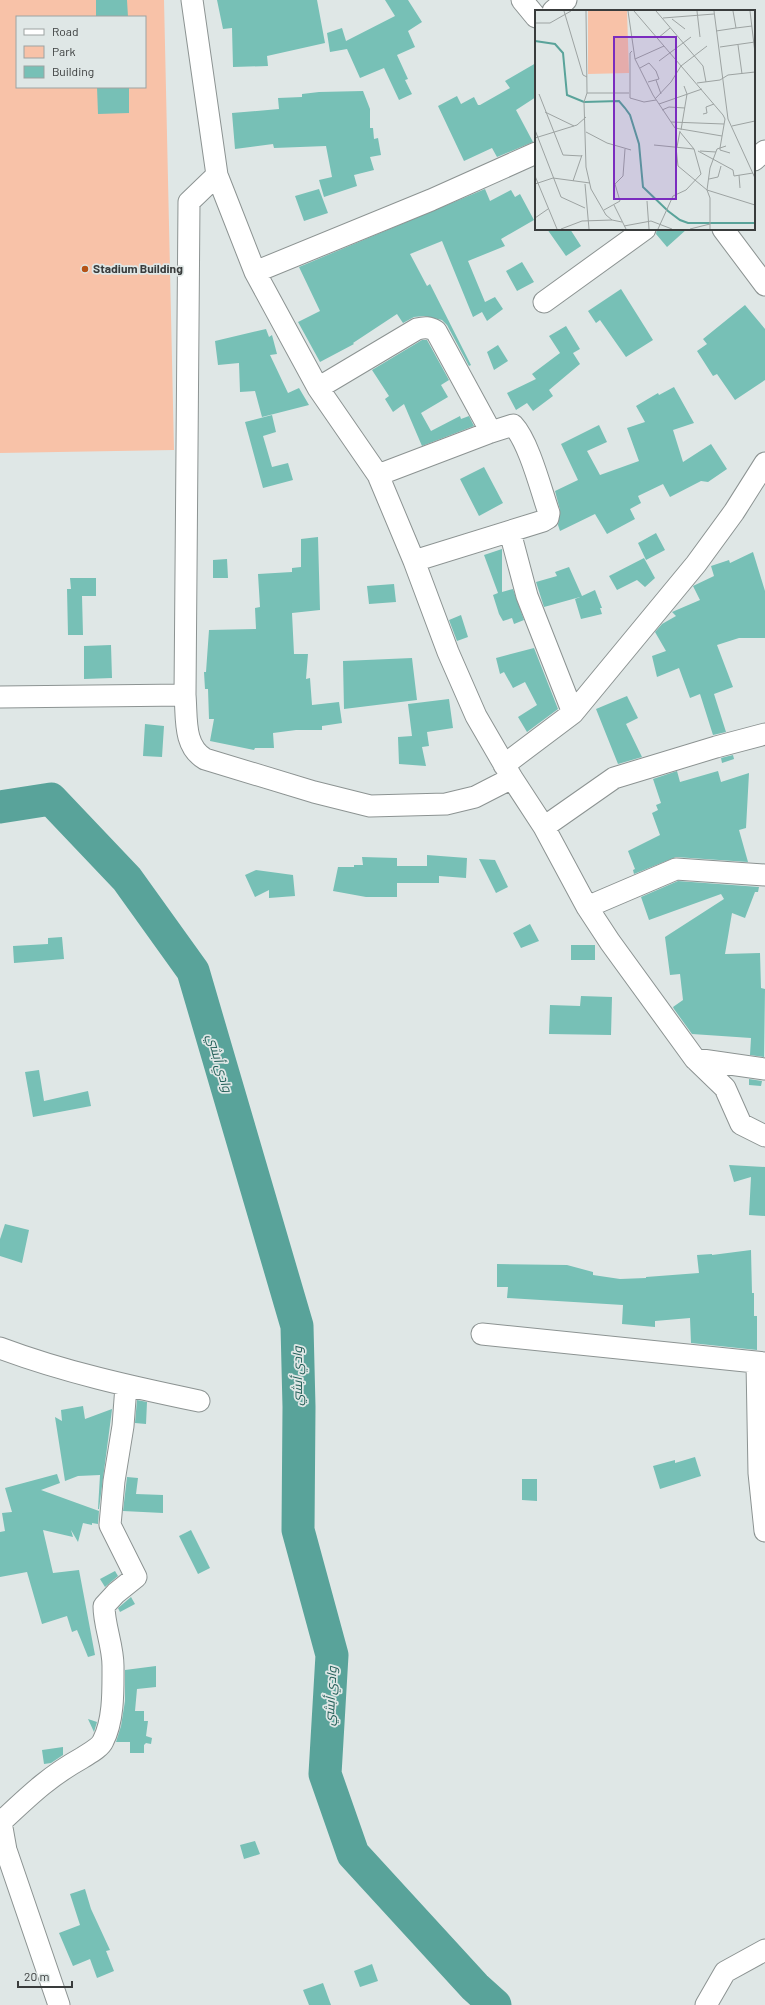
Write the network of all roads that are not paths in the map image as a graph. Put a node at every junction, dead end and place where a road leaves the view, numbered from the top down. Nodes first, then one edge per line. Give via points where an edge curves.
1 (192, 0) edge
2 (522, 0) edge
3 (566, 0) edge
4 (554, 10) edge
5 (535, 15) edge
6 (765, 151) edge
7 (535, 153) edge
8 (755, 159) edge
9 (217, 175) junction
10 (644, 230) edge
11 (724, 230) edge
12 (255, 272) junction
13 (765, 285) edge
14 (544, 302) dead end
15 (318, 388) junction
16 (491, 432) junction
17 (765, 463) edge
18 (378, 475) junction
19 (510, 532) junction
20 (414, 561) junction
21 (185, 695) junction
22 (0, 697) edge
23 (574, 713) junction
24 (765, 734) edge
25 (508, 771) junction
26 (544, 827) junction
27 (765, 875) edge
28 (587, 907) junction
29 (695, 1059) junction
30 (765, 1069) edge
31 (765, 1136) edge
32 (482, 1334) dead end
33 (0, 1348) edge
34 (761, 1363) edge
35 (126, 1386) junction
36 (199, 1401) dead end
37 (765, 1531) edge
38 (765, 1950) edge
39 (59, 2005) edge
40 (706, 2005) edge

1 - 9 street
2 - 5 street
3 - 4 street
6 - 8 street
7 - 12 street via 431,200
9 - 12 street
9 - 21 street via 190,202
10 - 14 street
11 - 13 street
12 - 15 street
15 - 16 street via 417,329 430,328 436,331
15 - 18 street
16 - 18 street
16 - 19 street via 513,425 517,430 549,513 548,518 543,521
17 - 23 street via 734,512 696,564
18 - 20 street
19 - 20 street
19 - 23 street via 527,596
20 - 25 street via 448,652 476,716
21 - 22 street
21 - 25 street via 189,740 196,754 205,759 314,792 370,806 446,804 476,797
23 - 25 street
24 - 26 street via 614,778
25 - 26 street
26 - 28 street
27 - 28 street via 676,869
28 - 29 street
29 - 30 street
29 - 31 street via 724,1088 741,1124
32 - 34 street
33 - 35 street
34 - 37 street via 759,1473
35 - 36 street
35 - 39 street via 110,1525 136,1577 104,1606 112,1643 113,1666 108,1726 102,1742 36,1788 1,1822 6,1850
38 - 40 street via 725,1972

